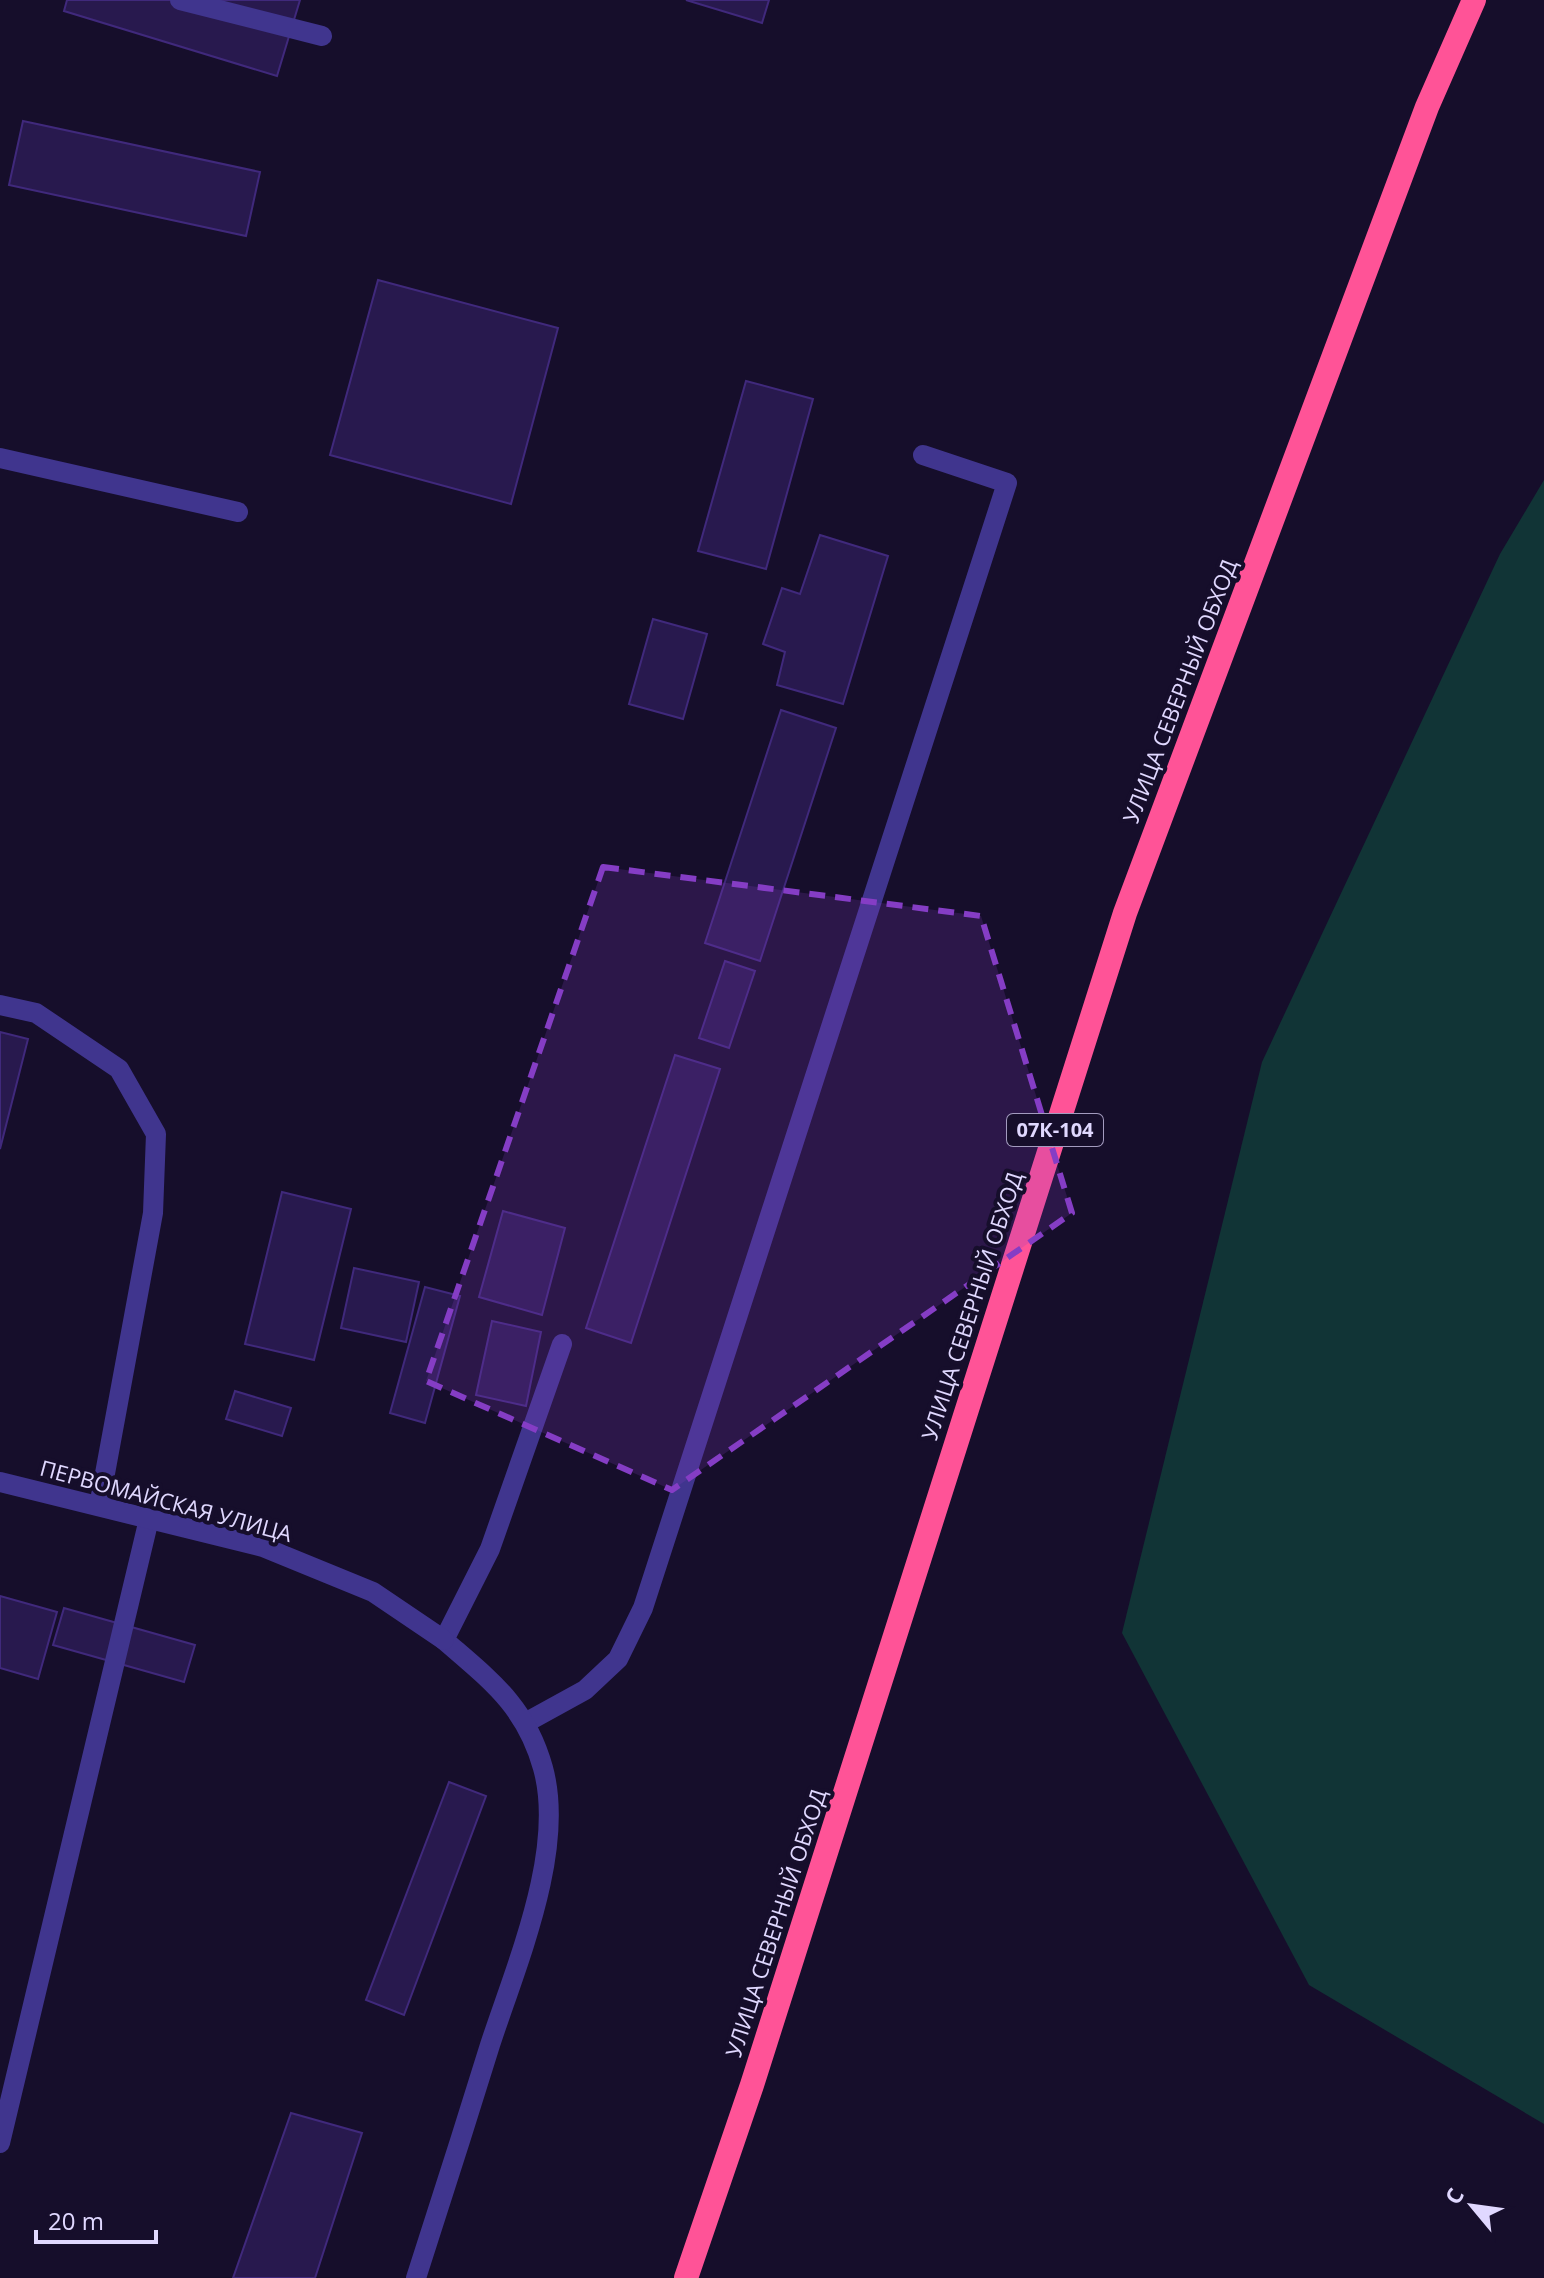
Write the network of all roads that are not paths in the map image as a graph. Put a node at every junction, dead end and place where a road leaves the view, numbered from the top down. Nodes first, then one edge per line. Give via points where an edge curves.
1 (180, 0) edge
2 (1474, 0) edge
3 (322, 36) dead end
4 (923, 455) dead end
5 (0, 458) edge
6 (238, 512) dead end
7 (0, 1005) edge
8 (562, 1344) dead end
9 (0, 1482) edge
10 (99, 1506) junction
11 (149, 1519) junction
12 (444, 1640) junction
13 (525, 1723) junction
14 (0, 2143) edge
15 (416, 2278) edge
16 (686, 2278) edge

1 - 3 street
2 - 16 highway, УЛИЦА СЕВЕРНЫЙ ОБХОД / 07К-104 via 1427,107 1125,913 762,2055
4 - 13 street via 1007,483 643,1608 618,1659 585,1690
5 - 6 street
7 - 10 street via 36,1013 119,1069 156,1134 153,1213
8 - 12 street via 490,1549
9 - 10 street, ПЕРВОМАЙСКАЯ УЛИЦА
10 - 11 street, ПЕРВОМАЙСКАЯ УЛИЦА
11 - 12 street, ПЕРВОМАЙСКАЯ УЛИЦА via 263,1547 373,1592
11 - 14 street
12 - 13 street, ПЕРВОМАЙСКАЯ УЛИЦА via 504,1692
13 - 15 street, ПЕРВОМАЙСКАЯ УЛИЦА via 543,1768 551,1814 540,1891

